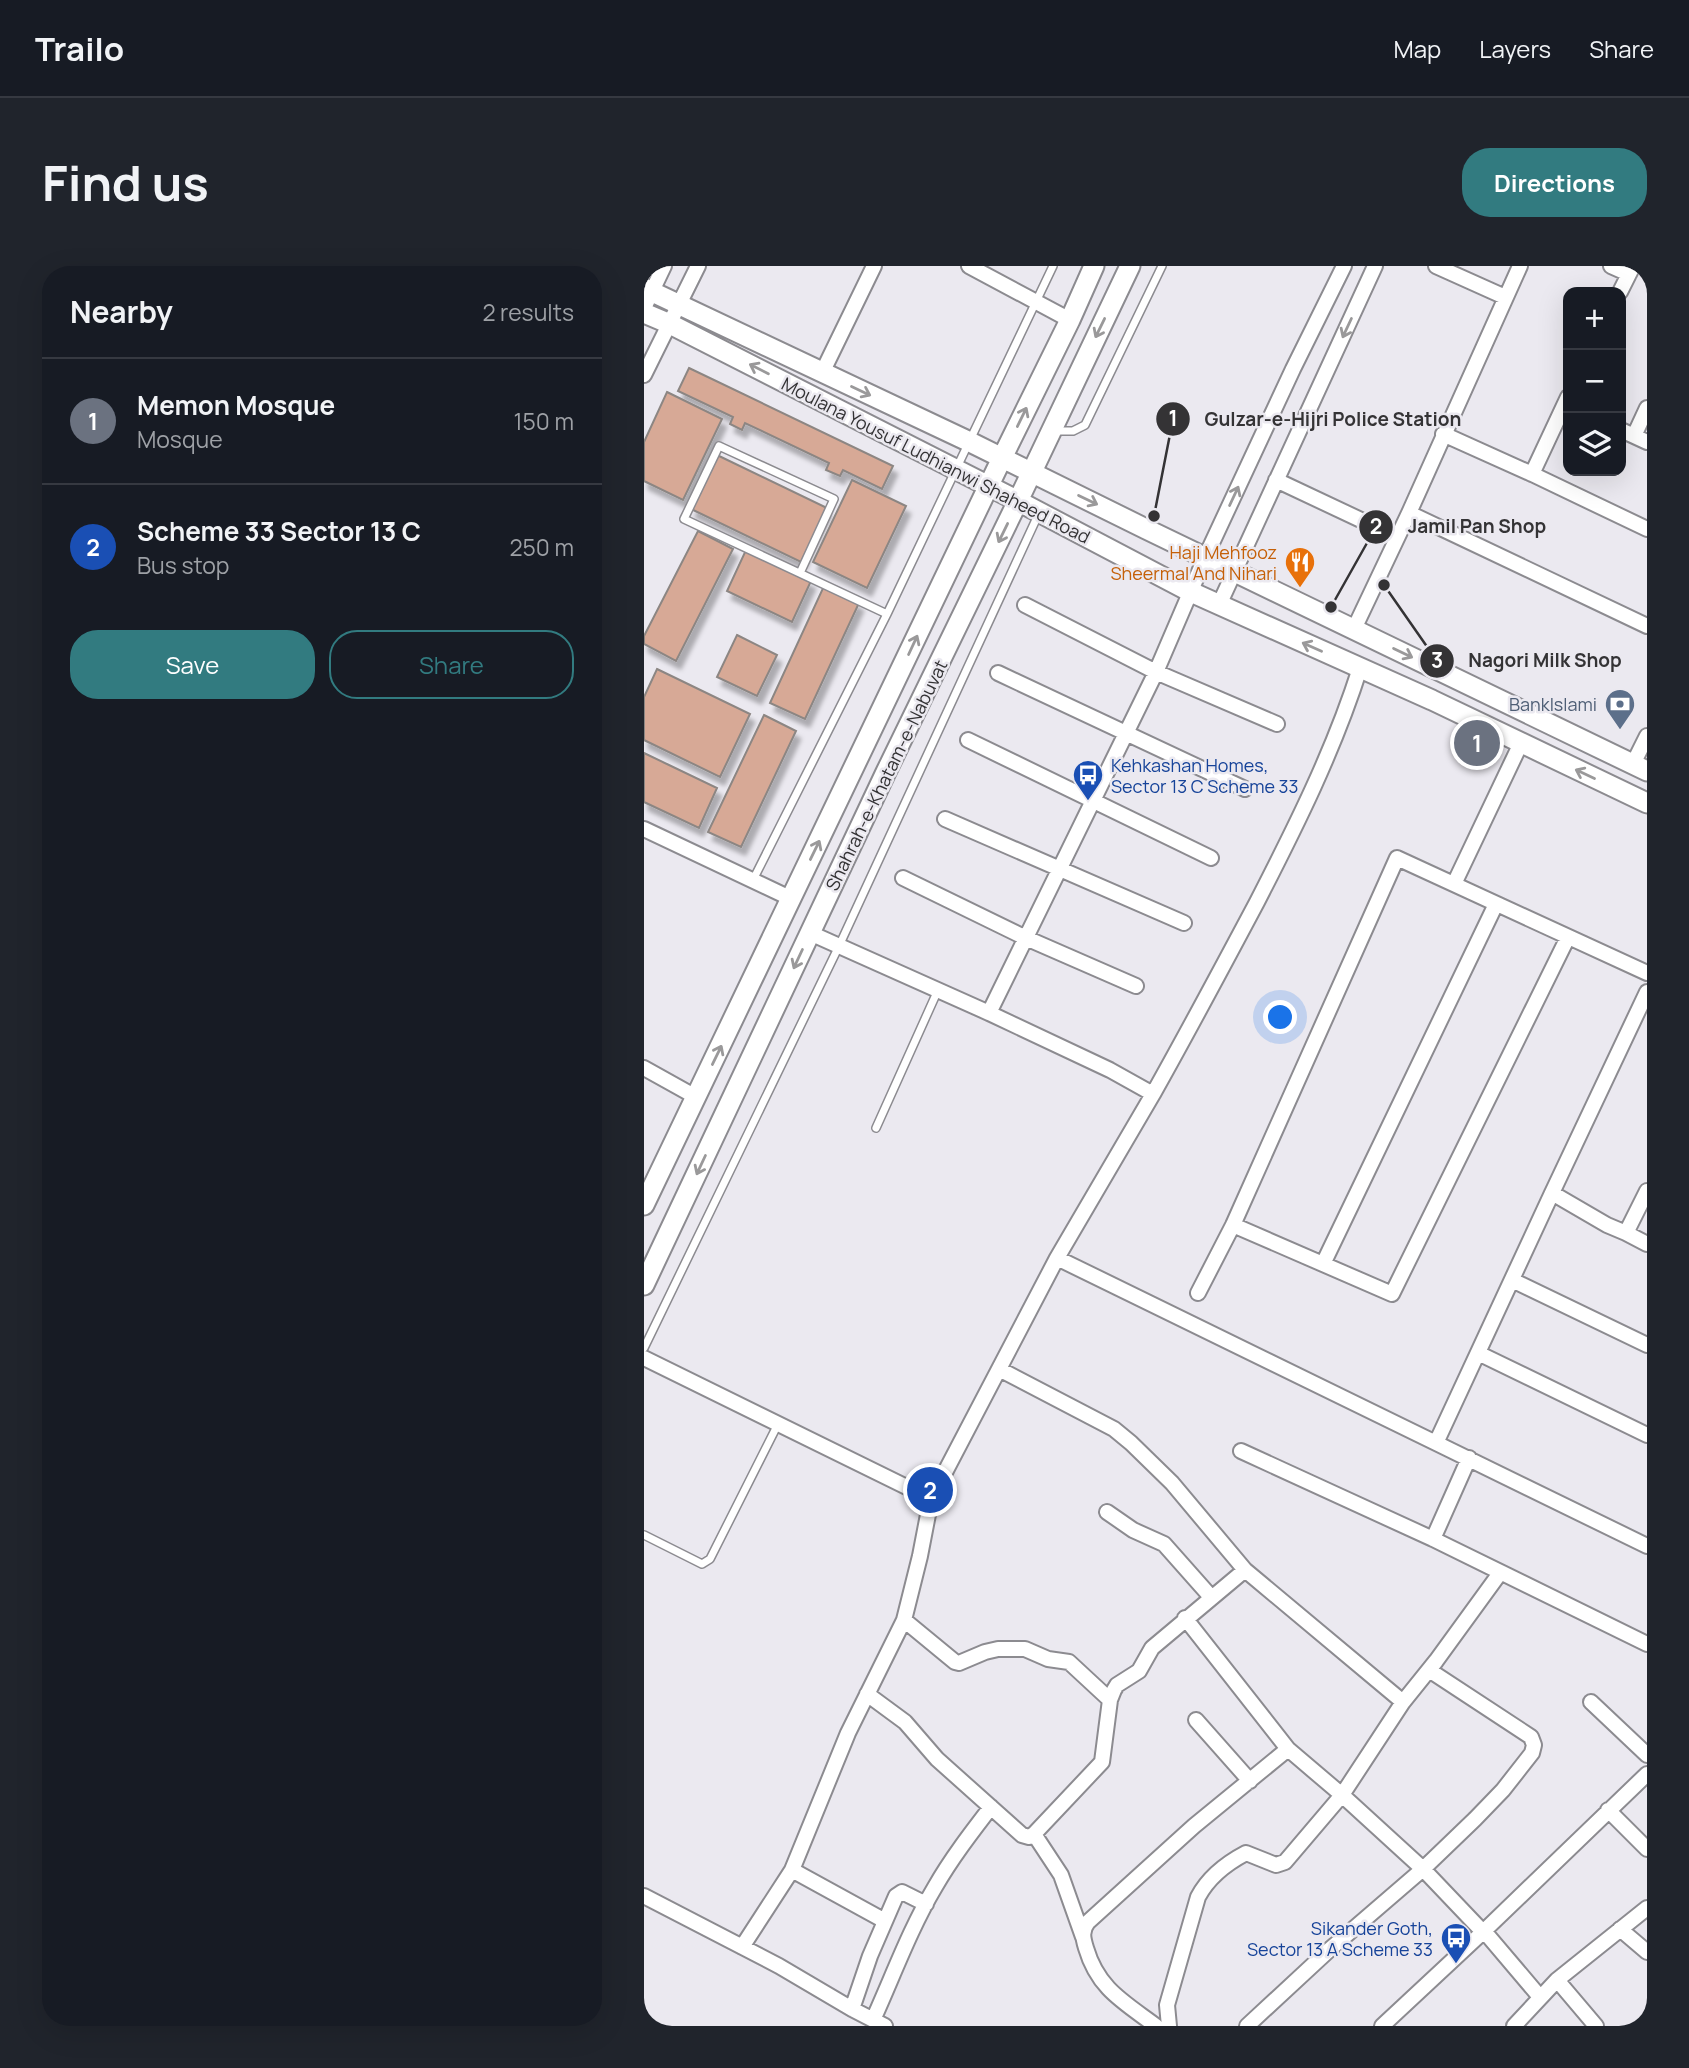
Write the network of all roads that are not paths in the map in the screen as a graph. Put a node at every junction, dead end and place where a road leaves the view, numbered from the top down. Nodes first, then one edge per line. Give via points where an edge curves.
1 (664, 266) edge
2 (698, 266) edge
3 (874, 266) edge
4 (969, 266) edge
5 (1053, 266) edge
6 (1094, 266) edge
7 (1130, 266) edge
8 (1162, 266) edge
9 (1344, 266) edge
10 (1376, 266) edge
11 (1436, 266) edge
12 (1520, 266) edge
13 (1611, 266) edge
14 (1631, 270) edge
15 (1622, 287) edge
16 (1504, 297) junction
17 (646, 300) edge
18 (1036, 302) junction
19 (680, 305) junction
20 (1070, 320) junction
21 (670, 324) junction
22 (822, 373) junction
23 (644, 375) edge
24 (1647, 408) edge
25 (1563, 410) edge
26 (1051, 431) junction
27 (1443, 434) junction
28 (1634, 436) edge
29 (970, 442) junction
30 (1002, 458) junction
31 (957, 469) junction
32 (1031, 472) junction
33 (1532, 474) junction
34 (1276, 480) junction
35 (989, 486) junction
36 (1018, 501) junction
37 (1039, 512) junction
38 (1409, 513) junction
39 (1647, 529) edge
40 (1397, 537) junction
41 (1205, 558) junction
42 (1233, 571) junction
43 (800, 573) junction
44 (1191, 593) junction
45 (1025, 605) dead end
46 (1219, 605) junction
47 (887, 614) junction
48 (1647, 625) edge
49 (1354, 629) junction
50 (1360, 668) junction
51 (1156, 672) junction
52 (998, 673) dead end
53 (1277, 724) dead end
54 (1125, 734) junction
55 (1647, 736) edge
56 (968, 740) dead end
57 (1521, 743) junction
58 (1640, 767) edge
59 (1245, 789) dead end
60 (1093, 800) junction
61 (1647, 803) edge
62 (945, 819) dead end
63 (644, 829) edge
64 (1212, 858) dead end
65 (1059, 869) junction
66 (903, 878) dead end
67 (752, 881) junction
68 (1454, 884) junction
69 (792, 899) junction
70 (1496, 904) junction
71 (1184, 923) dead end
72 (810, 933) junction
73 (1026, 937) junction
74 (1567, 937) junction
75 (839, 946) junction
76 (1647, 973) edge
77 (1136, 986) dead end
78 (938, 990) junction
79 (1647, 992) edge
80 (989, 1013) junction
81 (644, 1068) edge
82 (1153, 1094) junction
83 (696, 1097) junction
84 (876, 1128) dead end
85 (1647, 1191) edge
86 (1552, 1193) junction
87 (644, 1204) edge
88 (1233, 1225) junction
89 (1626, 1233) junction
90 (1647, 1244) edge
91 (1057, 1258) junction
92 (1323, 1264) junction
93 (1512, 1280) junction
94 (644, 1284) edge
95 (1198, 1293) dead end
96 (1647, 1345) edge
97 (644, 1348) edge
98 (1478, 1353) junction
99 (644, 1358) edge
100 (999, 1369) junction
101 (778, 1424) junction
102 (1647, 1436) edge
103 (1436, 1443) junction
104 (1241, 1451) dead end
105 (1469, 1458) junction
106 (931, 1499) junction
107 (1107, 1512) dead end
108 (644, 1535) edge
109 (1433, 1539) junction
110 (1647, 1546) edge
111 (1245, 1570) junction
112 (1500, 1573) junction
113 (1211, 1597) junction
114 (1185, 1618) junction
115 (904, 1620) junction
116 (1647, 1644) edge
117 (1429, 1670) junction
118 (867, 1694) junction
119 (1110, 1700) junction
120 (1402, 1702) junction
121 (1591, 1702) dead end
122 (1196, 1720) dead end
123 (1288, 1749) junction
124 (1647, 1755) edge
125 (1647, 1774) edge
126 (1250, 1781) junction
127 (1342, 1795) junction
128 (991, 1807) junction
129 (1608, 1810) junction
130 (1034, 1834) junction
131 (1647, 1849) edge
132 (792, 1870) junction
133 (1423, 1870) junction
134 (644, 1896) edge
135 (926, 1904) junction
136 (1647, 1908) edge
137 (885, 1921) junction
138 (1620, 1929) junction
139 (1484, 1932) junction
140 (1083, 1937) junction
141 (742, 1947) junction
142 (1647, 1952) edge
143 (1557, 1980) junction
144 (1540, 1997) junction
145 (852, 2009) junction
146 (879, 2023) edge
147 (1156, 2026) edge
148 (1169, 2026) edge
149 (1247, 2026) edge
150 (1382, 2026) edge
151 (1514, 2026) edge
152 (1596, 2026) edge

1 - 17 street
2 - 19 street
3 - 22 street
4 - 18 street
5 - 18 lane
6 - 20 street, Shahrah-e-Khatam-e-Nabuvat
7 -> 26 street, Shahrah-e-Khatam-e-Nabuvat
8 - 26 lane via 1085,425 1073,431
41 -> 9 street
10 -> 34 street
11 - 16 street
12 - 16 street
13 - 14 street
14 - 15 street
16 - 27 street
17 - 19 street, Moulana Yousuf Ludhianwi Shaheed Road
17 - 21 street, Moulana Yousuf Ludhianwi Shaheed Road
18 - 20 street
18 - 29 lane
19 - 21 street
19 - 22 street, Moulana Yousuf Ludhianwi Shaheed Road
30 -> 20 street, Shahrah-e-Khatam-e-Nabuvat
21 - 23 street
31 -> 21 street, Moulana Yousuf Ludhianwi Shaheed Road
22 -> 29 street, Moulana Yousuf Ludhianwi Shaheed Road
24 - 28 street
25 - 33 street
26 - 32 street, Shahrah-e-Khatam-e-Nabuvat
27 - 33 street
27 - 38 street
29 - 30 street, Moulana Yousuf Ludhianwi Shaheed Road
29 - 31 lane
30 - 32 street, Moulana Yousuf Ludhianwi Shaheed Road
30 - 35 street, Shahrah-e-Khatam-e-Nabuvat
31 - 35 street, Moulana Yousuf Ludhianwi Shaheed Road
31 - 47 lane
32 - 36 street, Shahrah-e-Khatam-e-Nabuvat
32 -> 41 street, Moulana Yousuf Ludhianwi Shaheed Road
33 - 39 street
34 - 40 street
34 - 42 street
35 - 36 street, Moulana Yousuf Ludhianwi Shaheed Road
69 -> 35 street, Shahrah-e-Khatam-e-Nabuvat
36 - 37 street, Moulana Yousuf Ludhianwi Shaheed Road
36 -> 72 street, Shahrah-e-Khatam-e-Nabuvat
37 - 44 street, Moulana Yousuf Ludhianwi Shaheed Road
37 - 75 lane
38 - 40 street
38 - 48 street
40 - 49 street
41 - 42 street, Moulana Yousuf Ludhianwi Shaheed Road
41 - 44 street
42 - 46 street
42 - 49 street, Moulana Yousuf Ludhianwi Shaheed Road
43 - 43 lane via 684,519 719,446 834,499
43 - 47 lane
44 - 46 street, Moulana Yousuf Ludhianwi Shaheed Road
44 - 51 street
45 - 51 street
50 -> 46 street, Moulana Yousuf Ludhianwi Shaheed Road
47 - 67 lane
49 -> 58 street, Moulana Yousuf Ludhianwi Shaheed Road
50 - 57 street, Moulana Yousuf Ludhianwi Shaheed Road
50 - 82 street via 1324,764 1281,855
51 - 53 street
51 - 54 street
52 - 54 street
54 - 59 street
54 - 60 street
55 - 58 street
56 - 60 street
61 -> 57 street, Moulana Yousuf Ludhianwi Shaheed Road
57 - 68 street
60 - 64 street
60 - 65 street
62 - 65 street
63 - 67 street
65 - 71 street
65 - 73 street
66 - 73 street
67 - 69 street
68 - 70 street
68 - 88 street via 1396,858
83 -> 69 street, Shahrah-e-Khatam-e-Nabuvat
70 - 74 street
70 - 92 street
72 - 75 street
72 -> 94 street, Shahrah-e-Khatam-e-Nabuvat
73 - 77 street
73 - 80 street
74 - 76 street
74 - 92 street via 1392,1294
75 - 78 street
75 - 97 lane
78 - 80 street
78 - 84 lane
79 - 86 street
80 - 82 street
81 - 83 street
82 - 91 street
83 - 87 street, Shahrah-e-Khatam-e-Nabuvat
85 - 89 street
86 - 89 street
86 - 93 street
88 - 92 street
88 - 95 street
89 - 90 street
91 - 100 street
91 - 103 street
93 - 96 street
93 - 98 street
98 - 102 street
98 - 103 street
99 - 101 street
100 - 106 street
100 - 111 street via 1114,1429 1172,1483
101 - 106 street
101 - 108 lane via 710,1559 702,1564
103 - 105 street
104 - 109 street
105 - 109 street
105 - 110 street
106 - 115 street
107 - 113 street via 1164,1544
109 - 112 street
111 - 113 street
111 - 120 street
112 - 116 street
112 - 117 street
113 - 114 street
114 - 119 street via 1152,1648 1139,1671 1117,1685
114 - 123 street
115 - 118 street
115 - 119 street via 954,1662 998,1649 1026,1649 1069,1662
117 - 120 street
117 - 133 street via 1525,1732 1534,1745 1503,1790
118 - 128 street via 905,1722 937,1759
118 - 132 street
119 - 130 street via 1102,1762
120 - 127 street
121 - 124 street
122 - 126 street
123 - 126 street
123 - 127 street
125 - 129 street
126 - 140 street via 1088,1922
127 - 133 street
127 - 148 street via 1285,1862 1276,1865 1246,1853 1211,1877 1198,1897 1167,2005
128 - 130 street via 1026,1837
128 - 135 street
129 - 131 street
129 - 139 street
130 - 140 street via 1061,1875
132 - 137 street
132 - 141 street
133 - 139 street
133 - 149 street
134 - 141 street
135 - 137 street via 902,1892
135 - 146 street
136 - 138 street
137 - 145 street
138 - 142 street
138 - 143 street
139 - 144 street
139 - 150 street
140 - 147 street via 1102,1983
141 - 145 street
143 - 144 street
143 - 152 street
144 - 151 street
145 - 146 street

